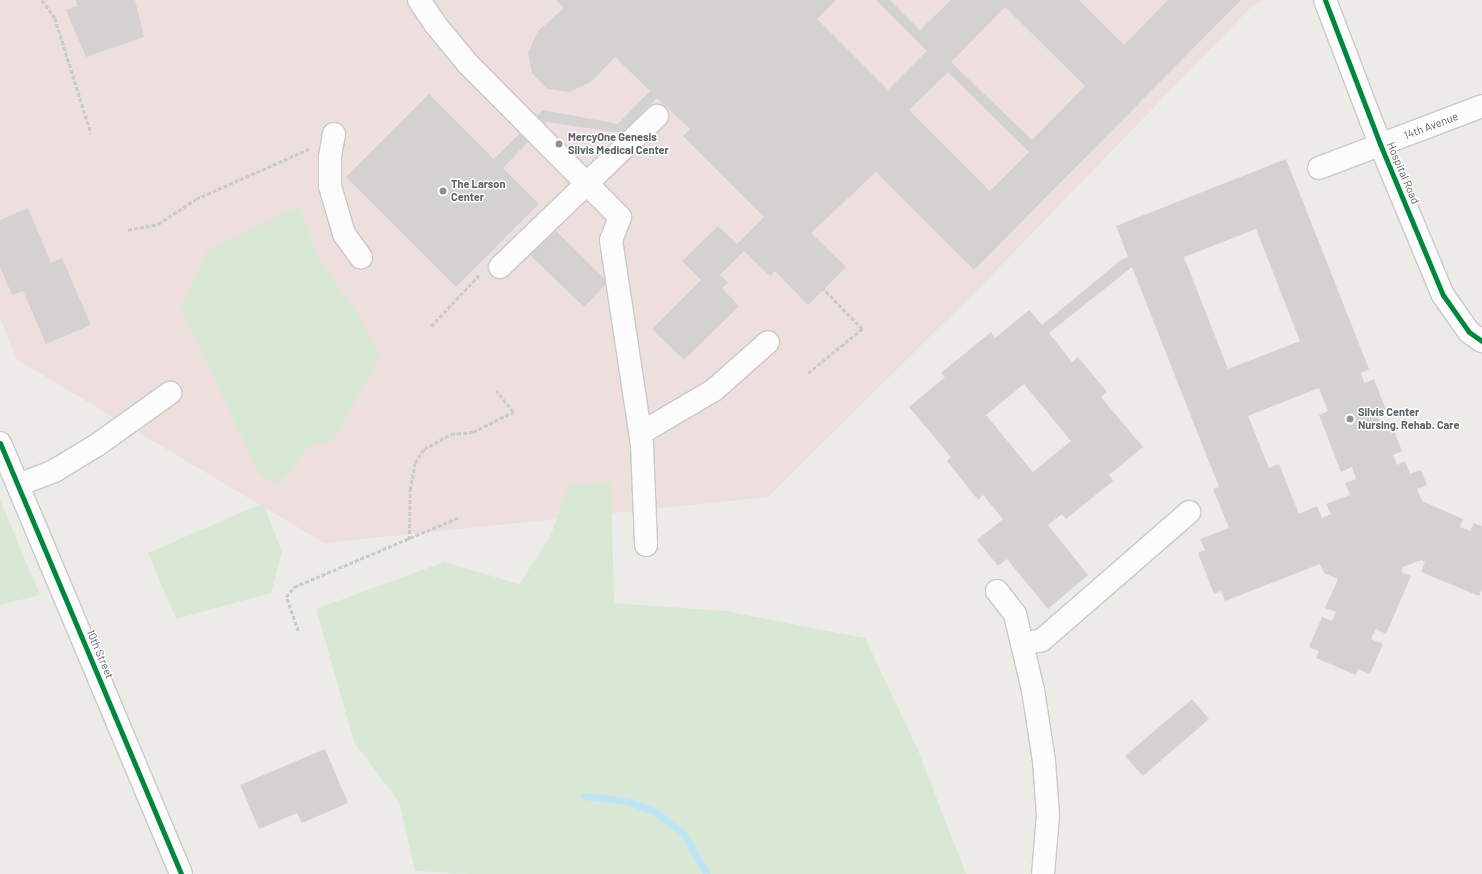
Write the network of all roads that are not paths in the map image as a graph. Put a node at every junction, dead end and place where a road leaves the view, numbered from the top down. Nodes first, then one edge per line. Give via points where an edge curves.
1 (419, 0) edge
2 (1325, 0) edge
3 (1482, 106) edge
4 (657, 116) dead end
5 (333, 140) road end
6 (1380, 144) junction
7 (1318, 168) dead end
8 (586, 183) junction
9 (361, 257) dead end
10 (500, 267) dead end
11 (1482, 341) edge
12 (768, 342) dead end
13 (170, 393) dead end
14 (641, 433) junction
15 (0, 442) edge
16 (18, 485) junction
17 (1189, 512) dead end
18 (646, 544) dead end
19 (997, 591) dead end
20 (1022, 644) junction
21 (181, 874) edge
22 (1043, 874) edge

1 - 8 street via 468,64
2 - 6 street, Hospital Road
3 - 6 street, 14th Avenue
4 - 8 street
5 - 9 street via 330,186 336,212 344,234
6 - 7 street, 14th Avenue
6 - 11 street, Hospital Road via 1443,295 1469,332
8 - 10 street
8 - 14 street via 620,217 611,240
12 - 14 street via 714,390
13 - 16 street via 97,446 54,471
14 - 18 street
15 - 16 street, 10th Street
16 - 21 street, 10th Street
17 - 20 street via 1042,640
19 - 20 street via 1015,614
20 - 22 street via 1033,690 1044,761 1048,815

